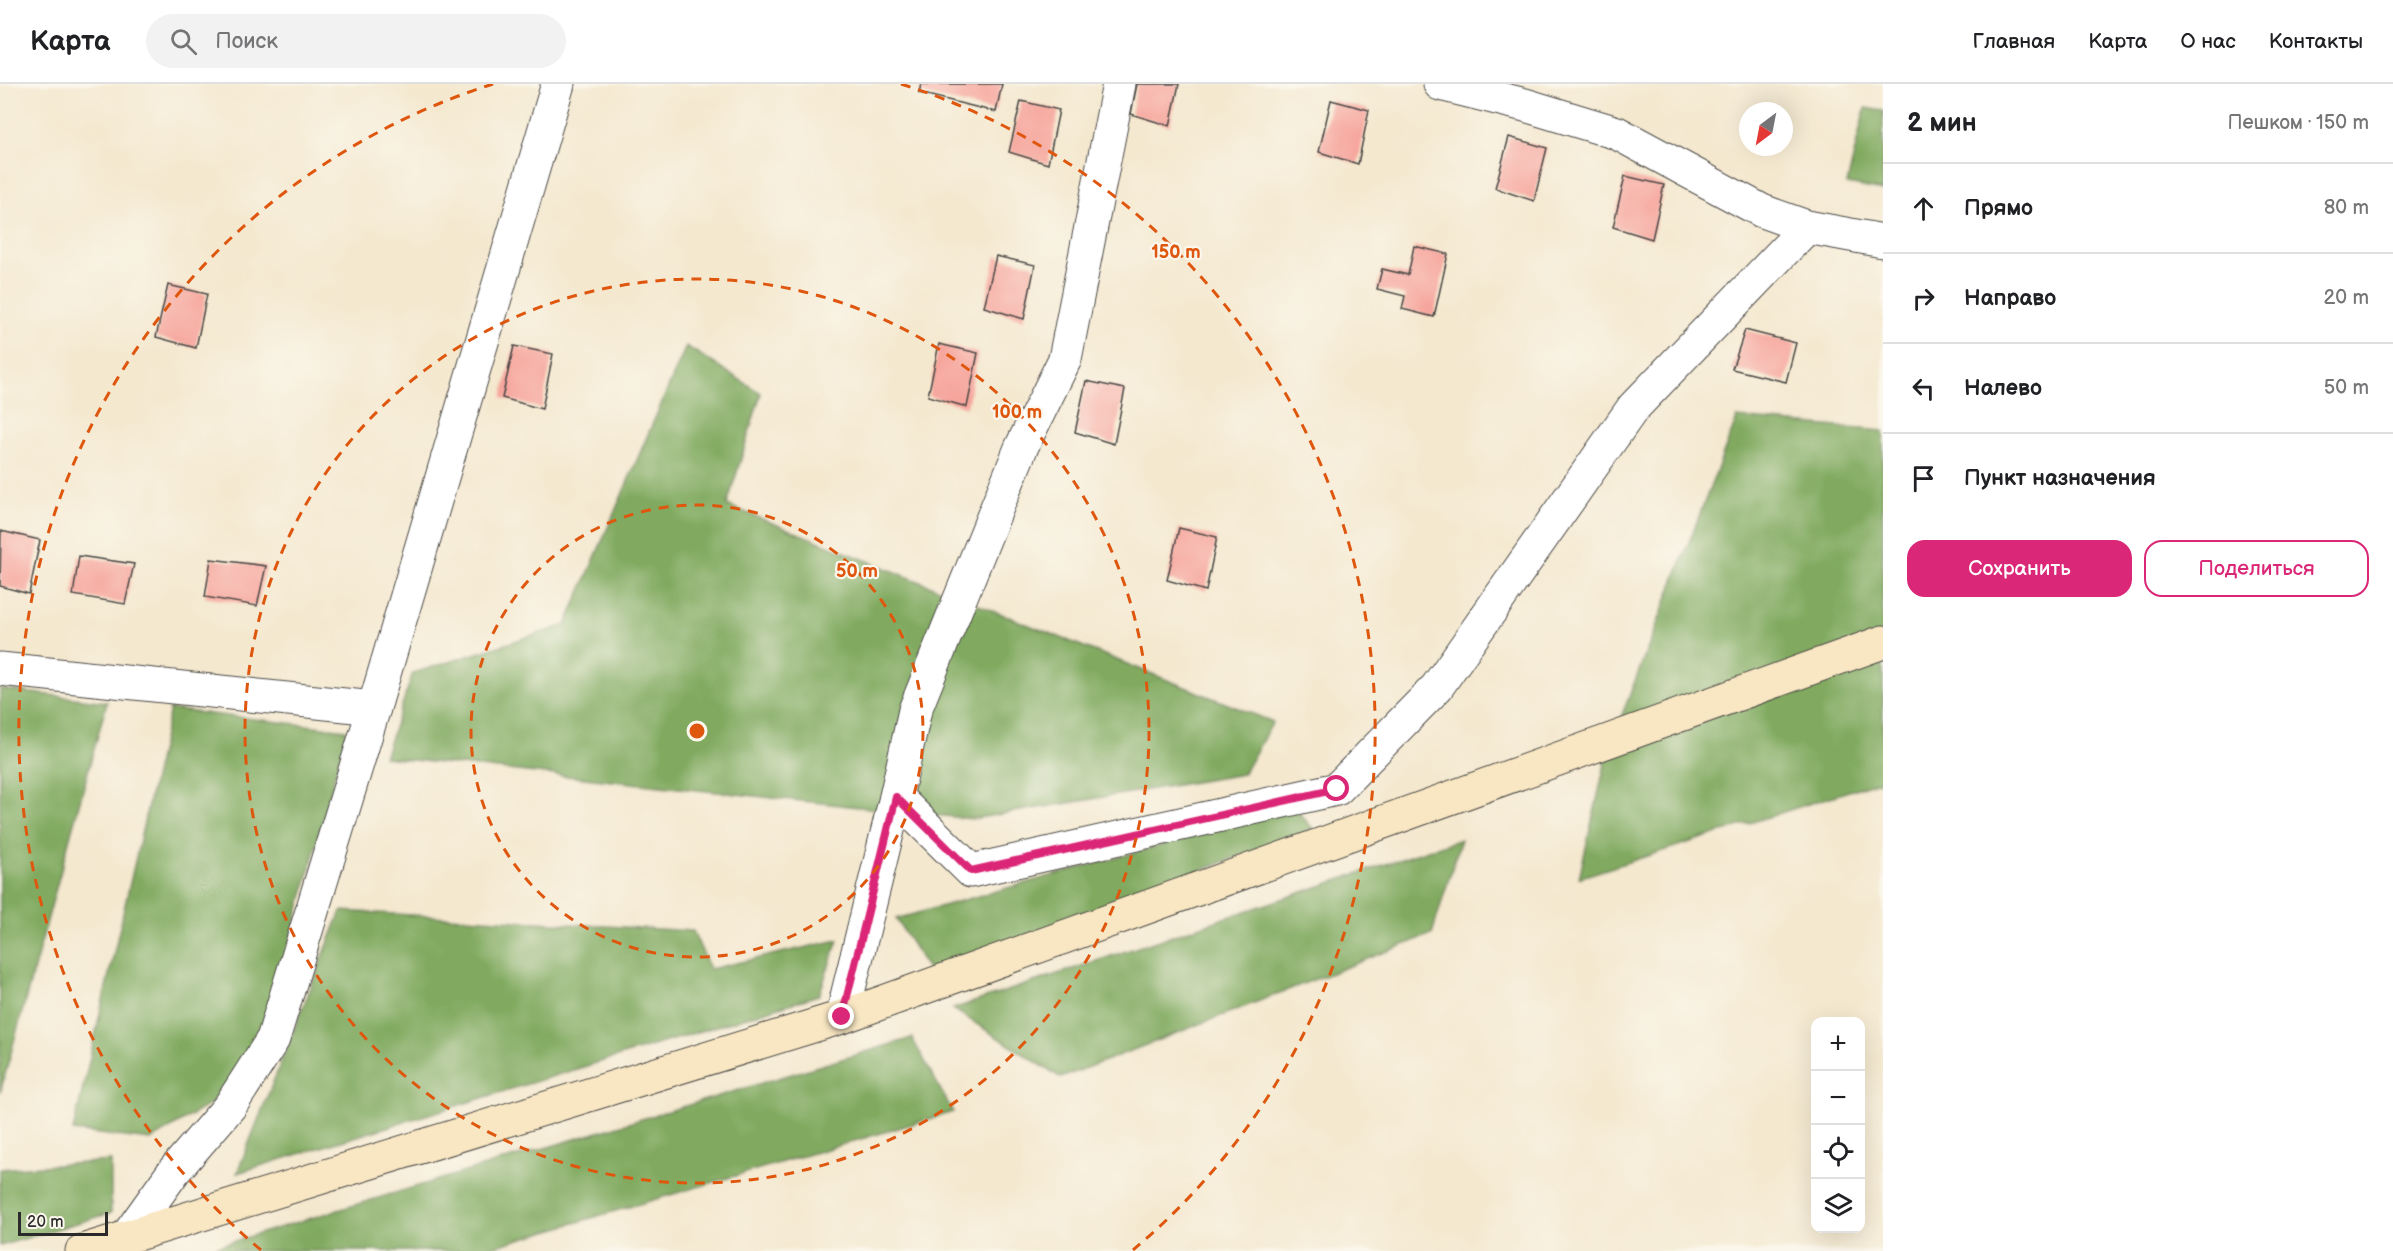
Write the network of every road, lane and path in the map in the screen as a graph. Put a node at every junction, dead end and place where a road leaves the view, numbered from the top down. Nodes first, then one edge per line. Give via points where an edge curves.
1 (558, 84) edge
2 (1119, 84) edge
3 (1440, 84) edge
4 (1807, 227) junction
5 (1883, 241) edge
6 (1883, 642) edge
7 (0, 669) edge
8 (375, 708) junction
9 (896, 797) junction
10 (842, 1017) junction
11 (126, 1238) junction
12 (82, 1251) edge

1 - 8 street
2 - 9 street via 1065,359 1022,448 915,710
3 - 4 street via 1617,133 1762,211
4 - 5 street
4 - 9 street via 1632,408 1437,687 1337,789 971,871
6 - 10 main road
7 - 8 street
8 - 11 street via 273,1039 230,1106 174,1171
9 - 10 street
10 - 11 main road
11 - 12 main road

